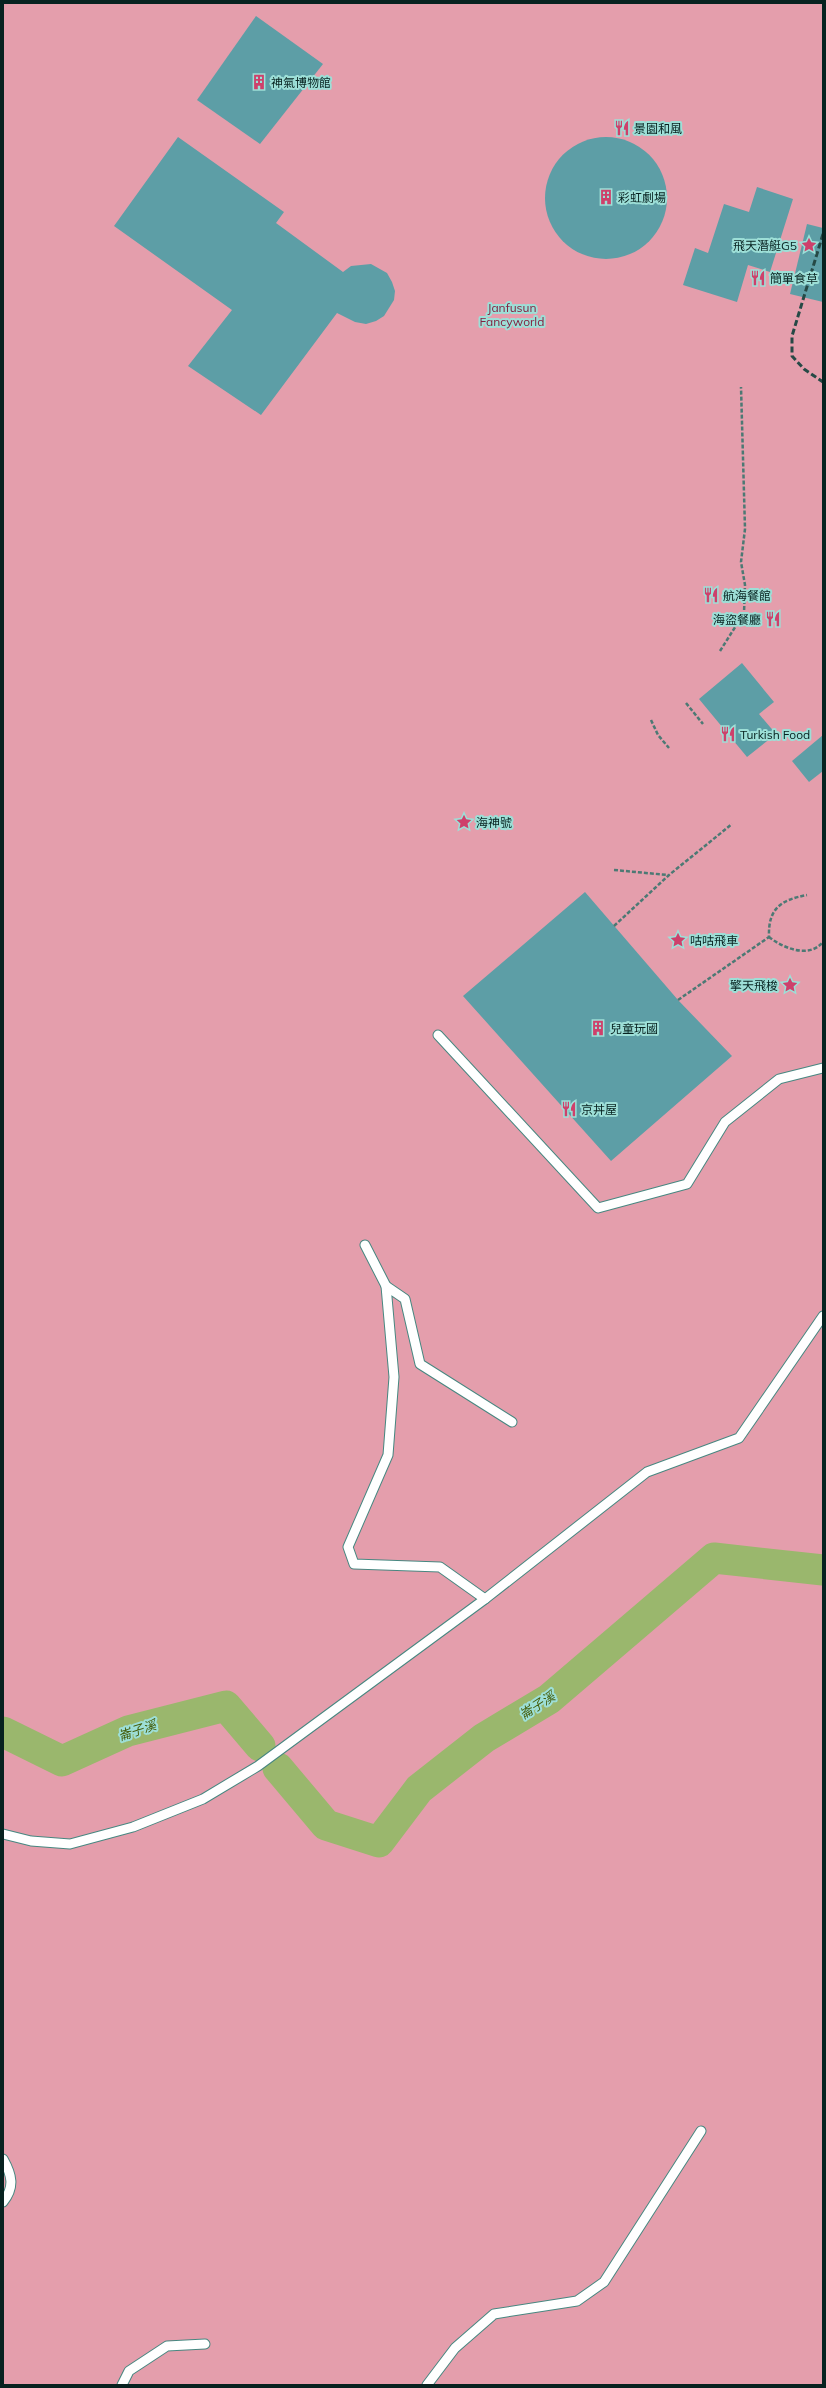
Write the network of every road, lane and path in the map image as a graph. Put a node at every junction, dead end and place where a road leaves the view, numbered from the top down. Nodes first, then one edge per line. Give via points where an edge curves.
1 (741, 388) dead end
2 (720, 651) dead end
3 (686, 702) dead end
4 (651, 720) dead end
5 (703, 724) dead end
6 (669, 748) dead end
7 (732, 824) dead end
8 (614, 870) dead end
9 (669, 875) junction
10 (807, 895) dead end
11 (614, 926) dead end
12 (769, 937) junction
13 (823, 942) edge
14 (678, 1000) dead end
15 (438, 1035) dead end
16 (823, 1068) edge
17 (365, 1245) dead end
18 (386, 1286) junction
19 (823, 1316) edge
20 (512, 1422) dead end
21 (485, 1599) junction
22 (3, 1834) edge
23 (700, 2131) dead end
24 (3, 2159) edge
25 (3, 2202) edge
26 (205, 2344) dead end
27 (122, 2385) edge
28 (427, 2385) edge

1 - 2 path via 745,529 741,562 745,585 744,613
3 - 5 path
4 - 6 path via 658,735
7 - 9 path
8 - 9 path
9 - 11 path
10 - 12 path via 786,899 773,913 768,923
12 - 13 path via 783,948 802,951 818,948
12 - 14 path
15 - 16 lane via 598,1208 687,1184 726,1122 779,1079
17 - 18 lane
18 - 20 lane via 405,1299 420,1364
18 - 21 lane via 394,1377 388,1455 348,1547 354,1564 440,1567
19 - 21 lane via 739,1438 647,1472
21 - 22 lane via 258,1766 203,1799 133,1827 70,1844 31,1841
23 - 28 lane via 604,2282 577,2300 494,2314 455,2348
24 - 25 lane via 10,2173 12,2187
26 - 27 lane via 168,2346 129,2371

